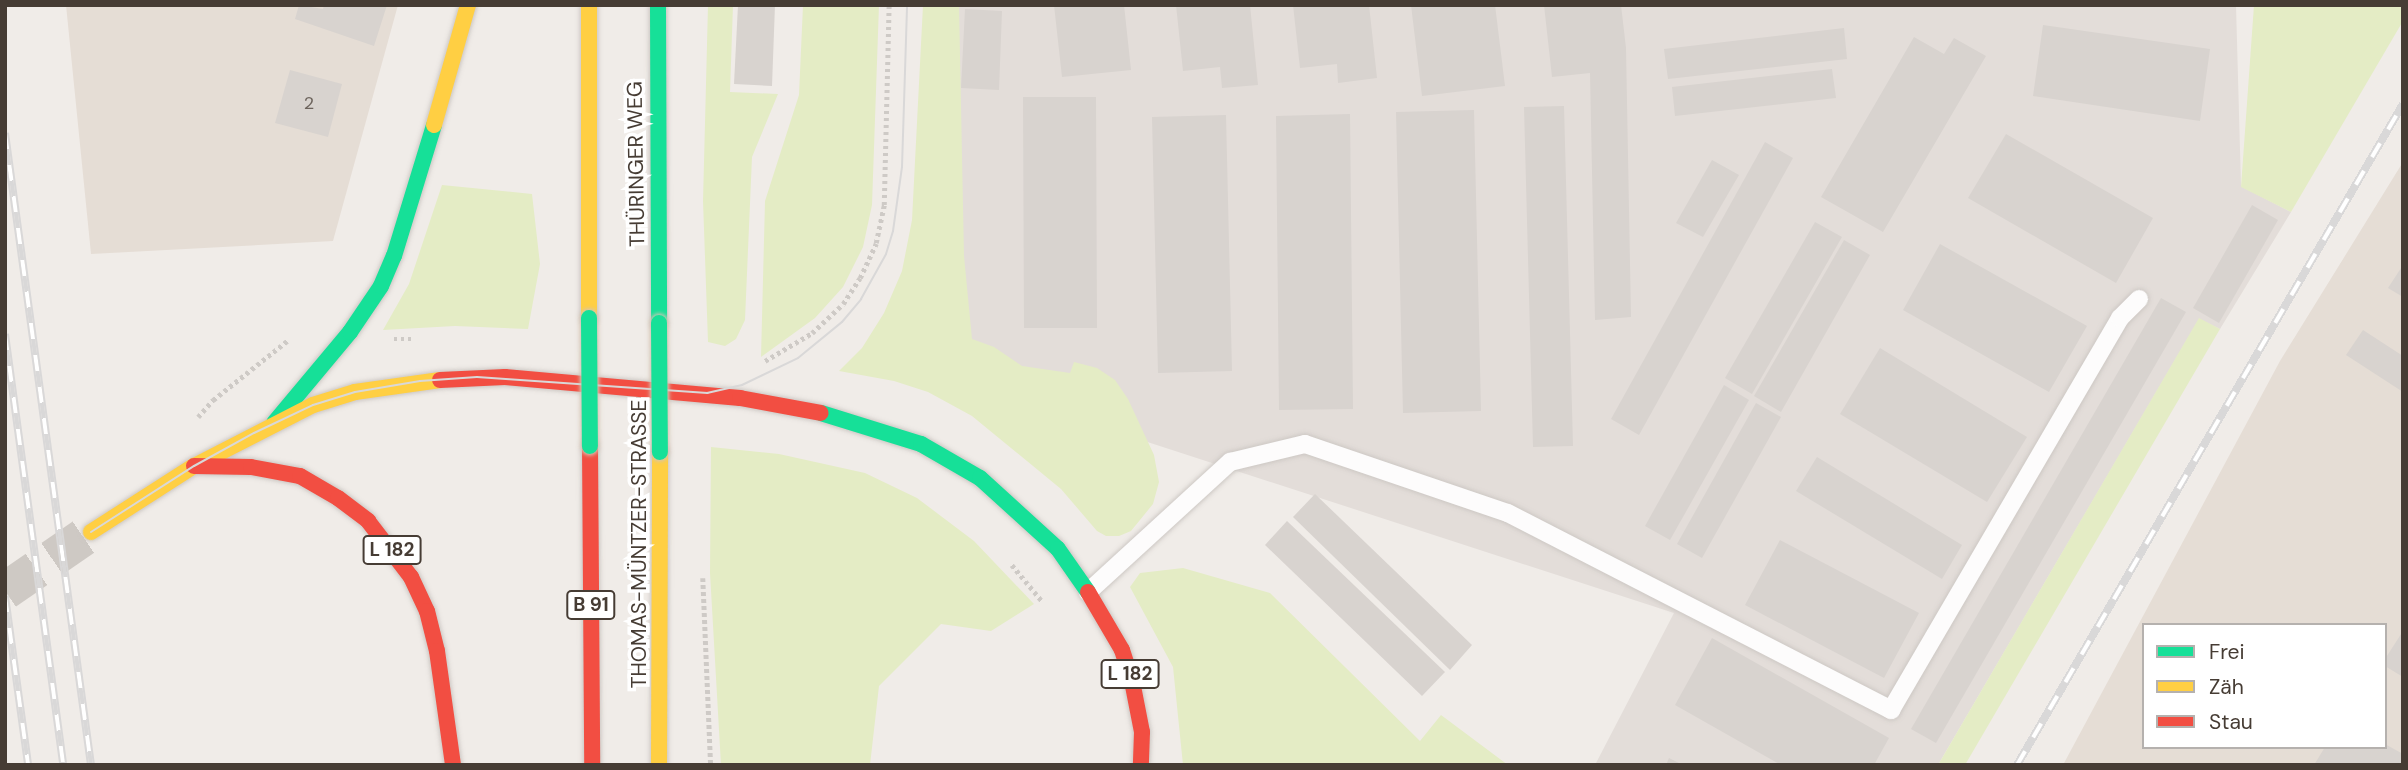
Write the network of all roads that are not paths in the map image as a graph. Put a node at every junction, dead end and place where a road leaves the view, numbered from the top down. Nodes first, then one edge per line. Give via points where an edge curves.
1 (468, 5) edge
2 (589, 5) edge
3 (658, 5) edge
4 (2139, 299) dead end
5 (659, 323) joint
6 (274, 423) junction
7 (194, 466) junction
8 (91, 532) tunnel mouth
9 (1088, 592) junction
10 (453, 765) edge
11 (593, 765) edge
12 (659, 765) edge
13 (1141, 765) edge

1 - 6 main road via 382,286
2 - 11 main road, B 91, bridge
3 - 5 main road, THÜRINGER WEG
4 - 9 lane via 2120,318 1891,710 1508,513 1305,444 1230,462
5 - 12 main road, THOMAS-MÜNTZER-STRASSE, bridge
6 - 7 main road, L 182
6 - 9 main road, L 182 via 355,392 477,377 690,393 818,412 921,444 979,478 1058,548
7 - 8 main road, L 182
7 - 10 main road, L 182 via 251,467 300,476 368,521 411,577 426,611 438,651
9 - 13 main road, L 182 via 1122,650 1132,681 1142,732

